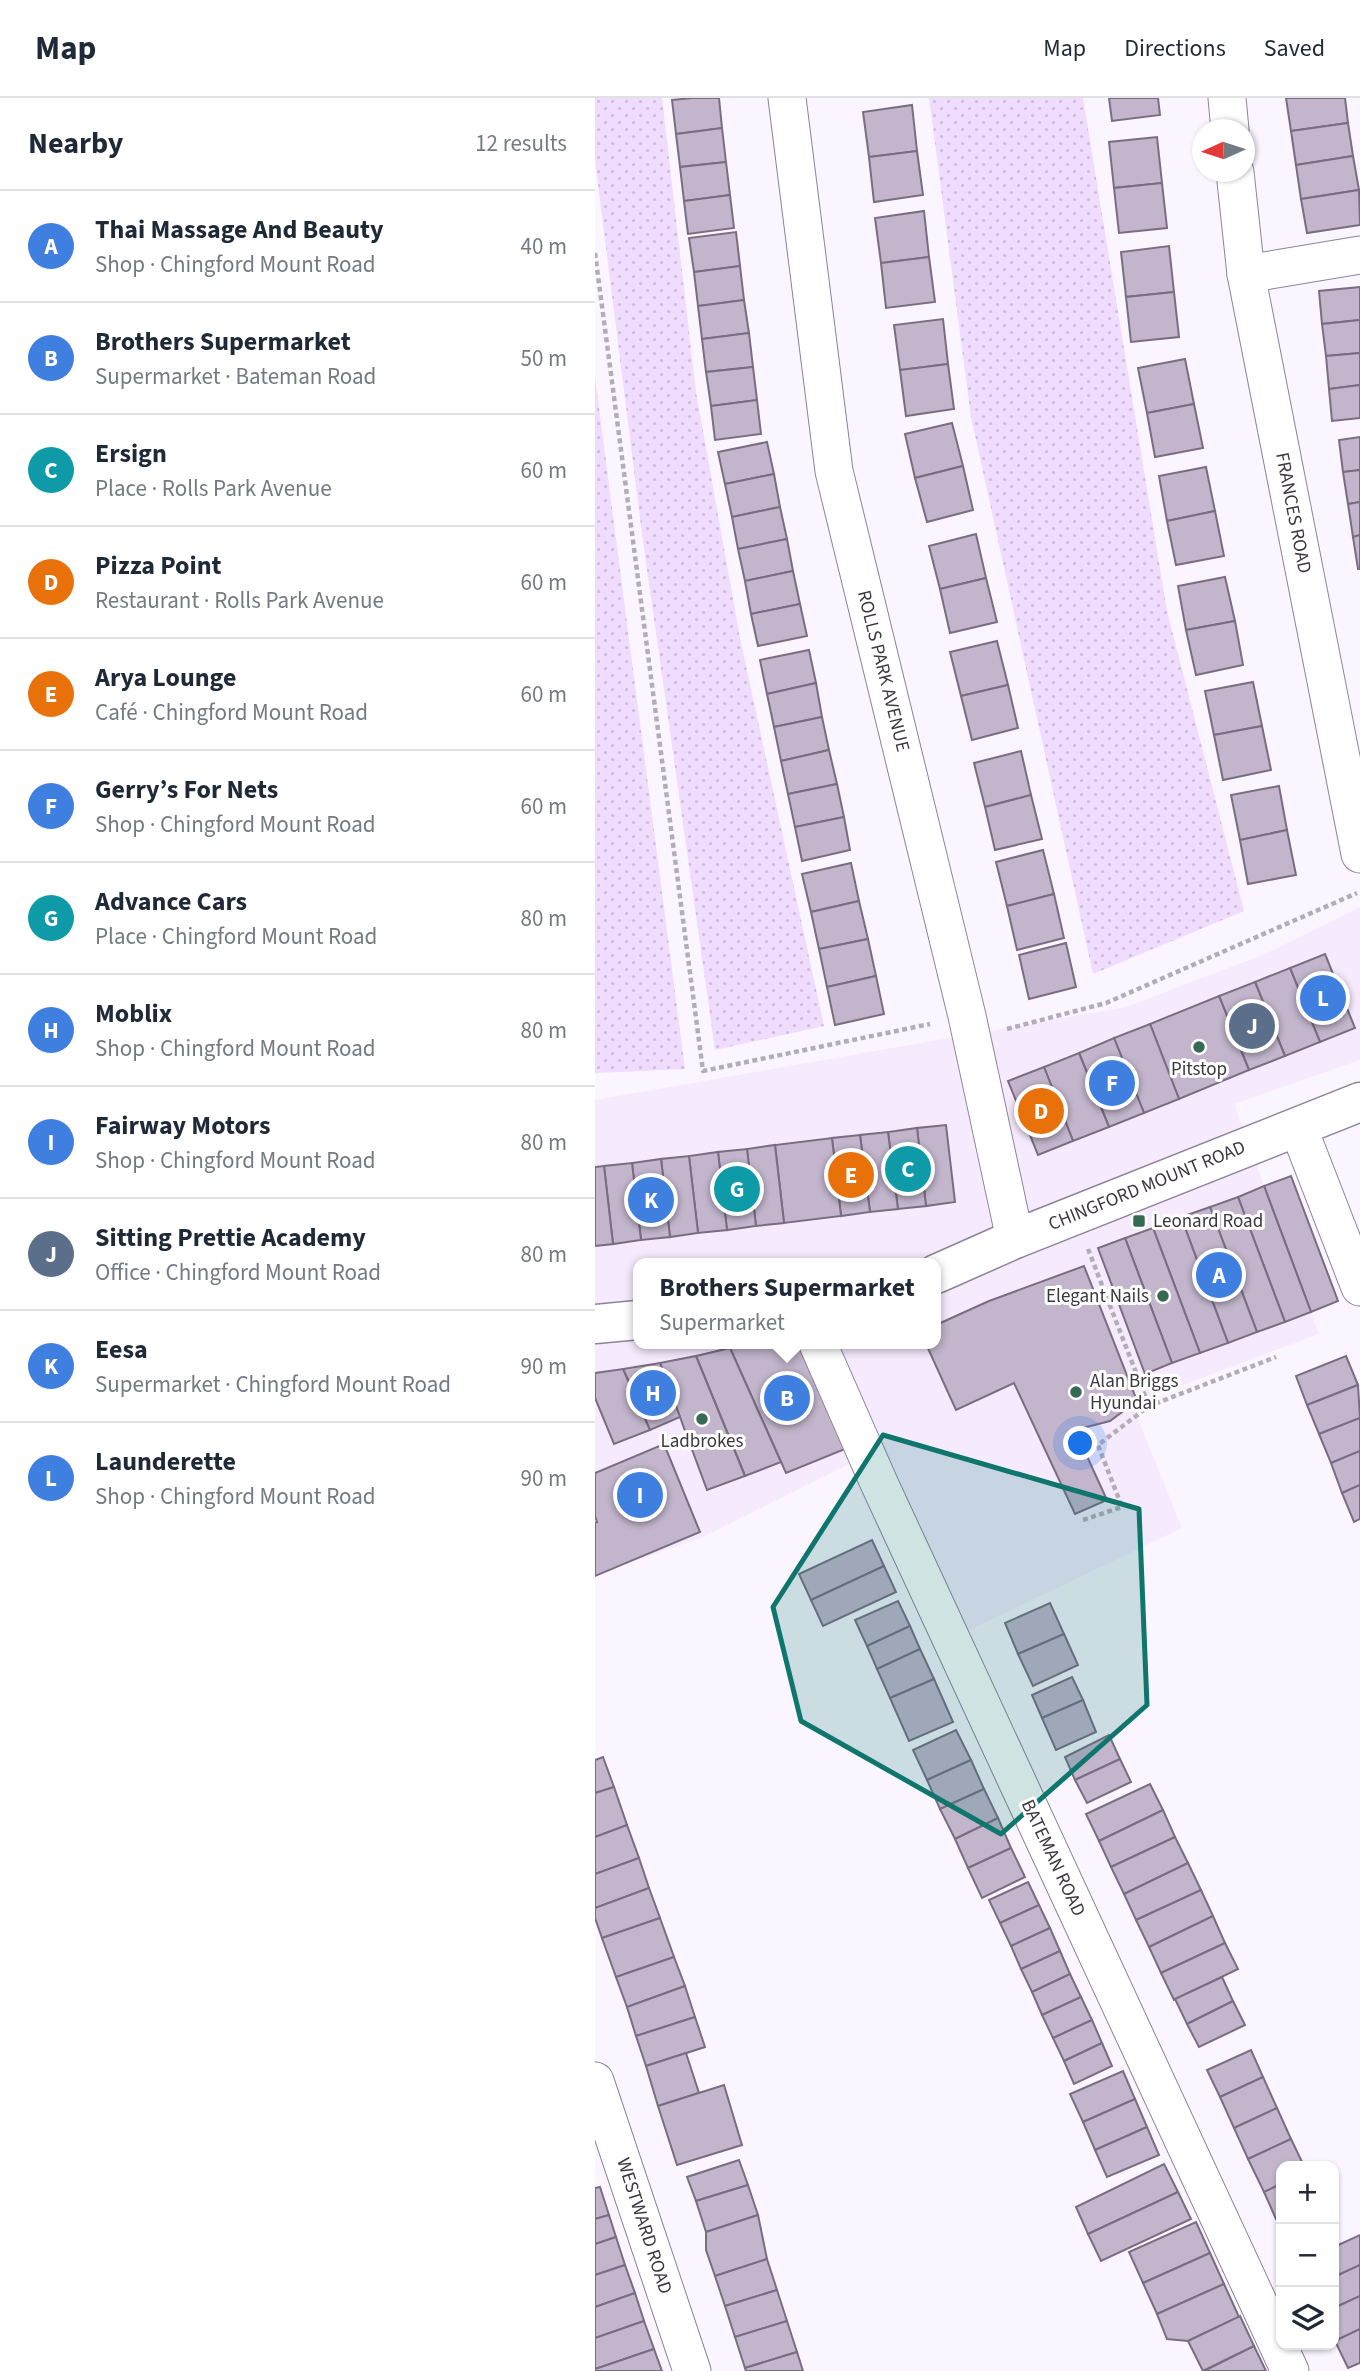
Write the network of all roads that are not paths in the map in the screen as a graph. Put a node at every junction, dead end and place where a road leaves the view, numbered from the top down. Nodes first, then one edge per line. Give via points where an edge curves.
1 (787, 98) edge
2 (1227, 98) edge
3 (1229, 119) edge
4 (1236, 182) edge
5 (1360, 255) edge
6 (1246, 274) junction
7 (1360, 854) edge
8 (1360, 1102) edge
9 (1298, 1126) junction
10 (1015, 1239) junction
11 (941, 1273) edge
12 (1360, 1287) edge
13 (633, 1320) edge
14 (595, 1324) edge
15 (820, 1349) edge
16 (595, 2081) edge
17 (692, 2371) edge
18 (1290, 2371) edge

1 - 10 street, ROLLS PARK AVENUE via 834,471 969,1027
2 - 3 street
4 - 6 street, FRANCES ROAD
5 - 6 street
6 - 7 street, FRANCES ROAD
8 - 9 main road, CHINGFORD MOUNT ROAD
9 - 10 main road, CHINGFORD MOUNT ROAD
9 - 12 street
10 - 11 main road, CHINGFORD MOUNT ROAD
13 - 14 main road
15 - 18 street, BATEMAN ROAD
16 - 17 street, WESTWARD ROAD

